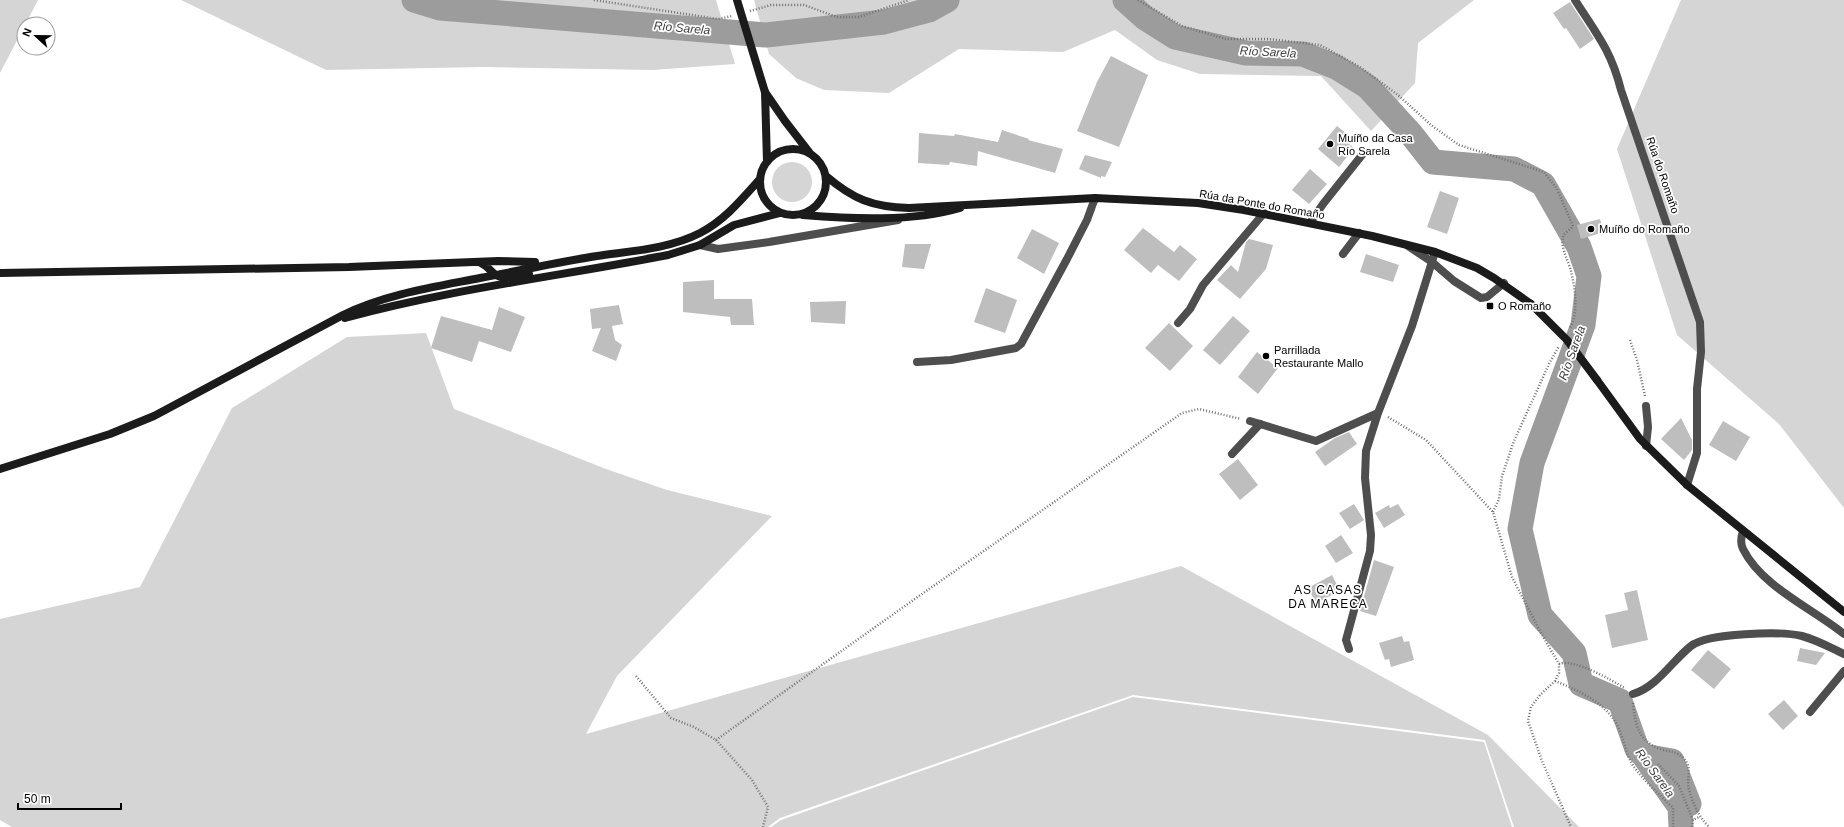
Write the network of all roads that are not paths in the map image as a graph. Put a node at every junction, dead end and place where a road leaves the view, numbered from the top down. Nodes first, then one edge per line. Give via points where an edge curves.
1 (737, 0) edge
2 (1575, 0) edge
3 (765, 92) junction
4 (810, 153) junction
5 (1362, 155) dead end
6 (767, 162) junction
7 (826, 176) junction
8 (760, 179) junction
9 (1095, 198) junction
10 (973, 205) junction
11 (780, 213) junction
12 (802, 214) junction
13 (1264, 214) junction
14 (843, 217) junction
15 (909, 217) junction
16 (1310, 223) junction
17 (868, 226) junction
18 (1359, 233) junction
19 (1403, 244) junction
20 (700, 245) junction
21 (1435, 252) junction
22 (1343, 254) dead end
23 (562, 262) junction
24 (1432, 262) junction
25 (480, 263) junction
26 (588, 268) junction
27 (0, 273) edge
28 (495, 274) junction
29 (1504, 284) junction
30 (333, 322) junction
31 (1178, 323) dead end
32 (917, 362) dead end
33 (1646, 406) road end
34 (1378, 413) junction
35 (1250, 421) road end
36 (1260, 424) junction
37 (1646, 446) junction
38 (1232, 454) dead end
39 (0, 469) edge
40 (1687, 485) junction
41 (1742, 531) junction
42 (1844, 612) edge
43 (1844, 634) edge
44 (1348, 649) dead end
45 (1844, 654) edge
46 (1844, 671) edge
47 (1633, 694) road end
48 (1810, 712) dead end

1 - 3 main road, bridge
2 - 40 street, Rúa do Romaño via 1600,37 1615,67 1700,322 1697,453
3 - 4 main road
3 - 6 main road
4 - 6 main road via 800,149 789,149 779,152
4 - 7 main road via 818,159
5 - 16 street
6 - 8 main road
7 - 10 main road via 850,194 879,206 909,208
7 - 12 main road via 826,191 821,202
8 - 11 main road via 766,201
8 - 23 main road via 722,218 699,234 667,245
9 - 10 main road, Rúa da Ponte do Romaño
9 - 13 main road, Rúa da Ponte do Romaño via 1198,203
9 - 32 street via 1074,246 1021,344 1016,348 951,360
10 - 15 main road
11 - 12 main road via 791,216
11 - 20 main road via 734,225
12 - 14 main road
13 - 16 main road, Rúa da Ponte do Romaño
13 - 31 street via 1203,285 1190,309
14 - 15 main road
14 - 17 street
15 - 17 street
16 - 18 main road, Rúa da Ponte do Romaño
17 - 20 street via 718,249
18 - 19 main road, Rúa da Ponte do Romaño
18 - 22 street
19 - 21 main road, Rúa da Ponte do Romaño
19 - 24 street
20 - 26 main road via 668,255
21 - 24 street
21 - 29 main road, Rúa da Ponte do Romaño via 1477,268
23 - 25 main road
23 - 28 main road
24 - 29 street via 1454,281 1481,298 1487,297
24 - 34 street via 1412,326
25 - 27 main road
25 - 28 main road via 488,266
26 - 28 main road via 506,277
26 - 30 main road via 394,305
28 - 30 main road via 398,295 358,307
29 - 37 main road, Rúa da Ponte do Romaño, bridge via 1531,304 1567,340
30 - 39 main road via 154,416 110,434
33 - 37 street
34 - 36 street via 1316,441
34 - 44 street via 1366,451 1365,466 1370,551 1346,640
35 - 36 street
36 - 38 street
37 - 40 main road
40 - 41 main road
41 - 42 main road
41 - 43 street via 1742,548 1756,567 1783,592
45 - 47 street via 1802,636 1744,635 1700,641 1684,652 1648,687
46 - 48 street

